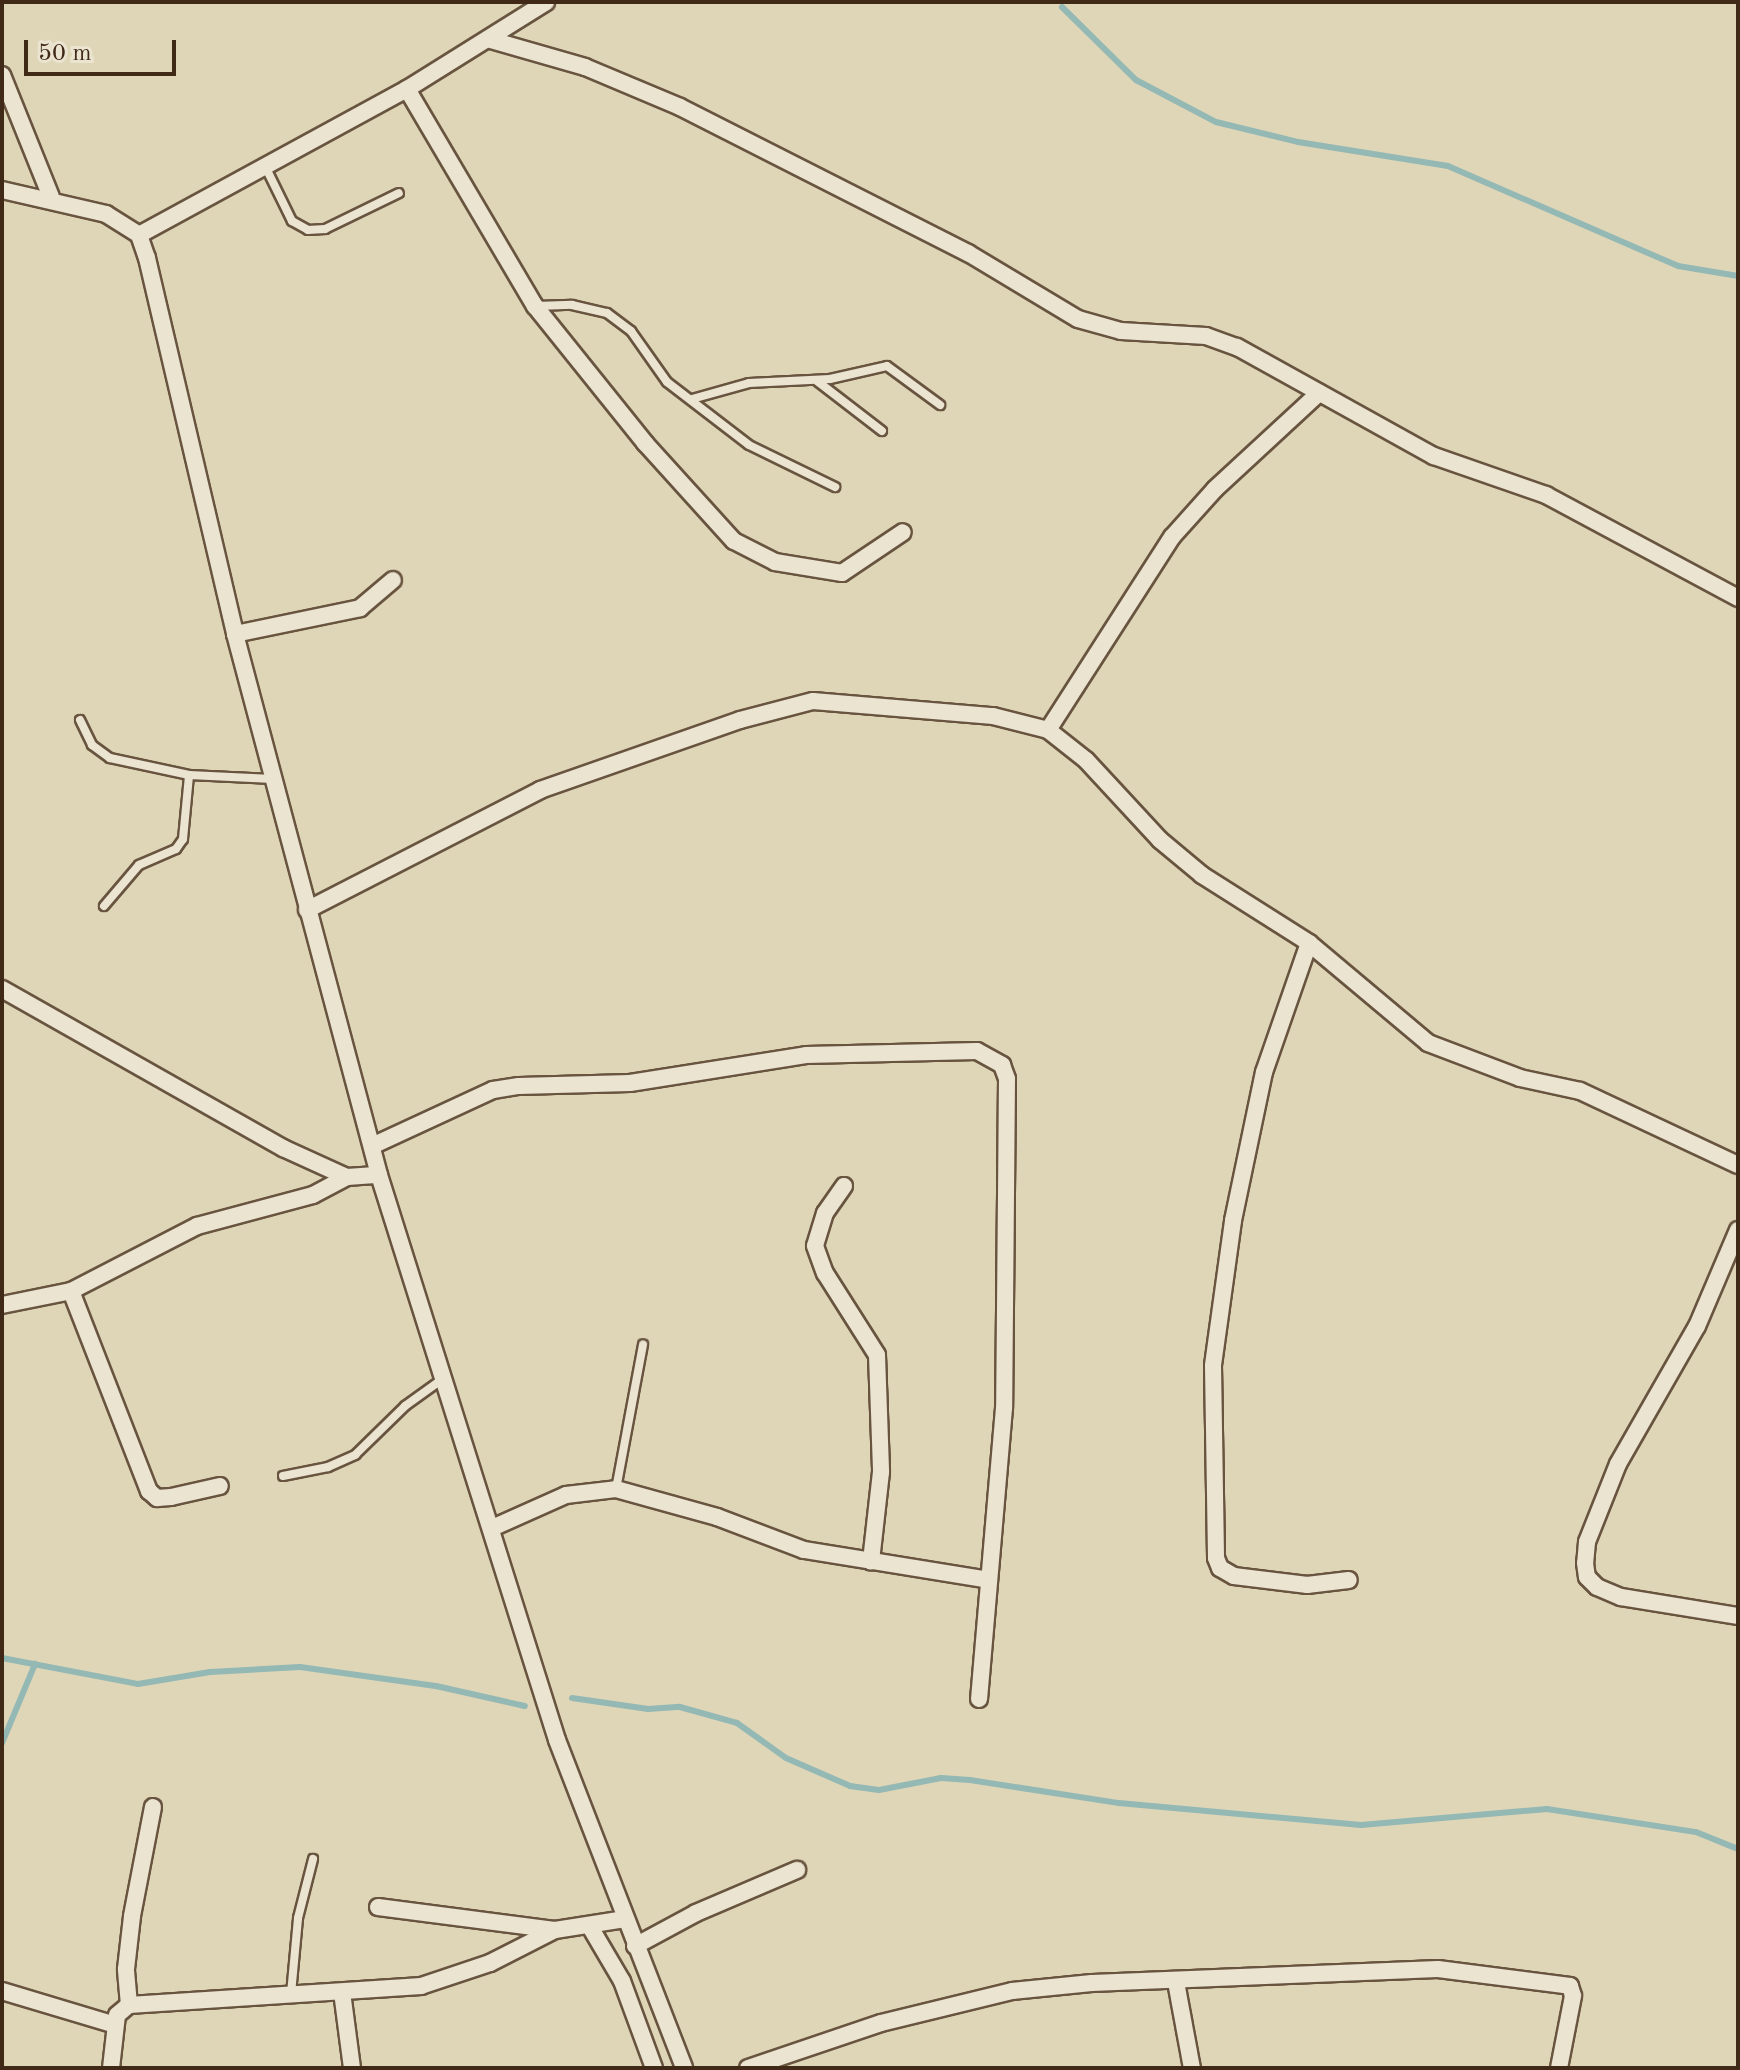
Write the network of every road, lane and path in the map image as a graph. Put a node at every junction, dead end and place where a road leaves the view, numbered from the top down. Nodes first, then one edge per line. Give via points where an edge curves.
1 (546, 2) edge
2 (491, 40) junction
3 (2, 75) edge
4 (407, 89) junction
5 (266, 168) junction
6 (2, 190) edge
7 (399, 193) dead end
8 (51, 197) junction
9 (139, 235) junction
10 (535, 306) junction
11 (817, 381) junction
12 (1319, 393) junction
13 (692, 399) junction
14 (940, 405) dead end
15 (882, 431) dead end
16 (835, 487) dead end
17 (903, 532) dead end
18 (393, 580) dead end
19 (1738, 598) edge
20 (235, 634) junction
21 (80, 720) dead end
22 (1048, 730) junction
23 (189, 775) junction
24 (273, 779) junction
25 (104, 906) dead end
26 (307, 910) junction
27 (1309, 943) junction
28 (2, 989) edge
29 (374, 1145) junction
30 (1738, 1165) edge
31 (379, 1175) junction
32 (347, 1177) junction
33 (844, 1186) dead end
34 (1738, 1230) edge
35 (71, 1291) junction
36 (2, 1305) edge
37 (643, 1345) dead end
38 (444, 1378) junction
39 (283, 1476) dead end
40 (220, 1486) dead end
41 (616, 1489) junction
42 (492, 1528) junction
43 (871, 1561) junction
44 (989, 1580) junction
45 (1349, 1580) dead end
46 (1738, 1616) edge
47 (979, 1699) dead end
48 (153, 1807) dead end
49 (313, 1859) dead end
50 (797, 1870) dead end
51 (378, 1907) dead end
52 (625, 1919) junction
53 (589, 1925) junction
54 (555, 1930) junction
55 (635, 1946) junction
56 (1176, 1982) junction
57 (2, 1991) edge
58 (342, 1992) junction
59 (291, 1995) junction
60 (129, 2005) junction
61 (115, 2025) junction
62 (111, 2068) edge
63 (352, 2068) edge
64 (654, 2068) edge
65 (684, 2068) edge
66 (748, 2068) edge
67 (1192, 2068) edge
68 (1559, 2068) edge

1 - 2 street
2 - 4 street
2 - 12 street via 585,67 680,107 968,253 1078,319 1121,331 1206,336 1237,347
3 - 8 street
4 - 5 street
4 - 10 street
5 - 7 lane via 292,221 308,230 325,229
5 - 9 street
6 - 8 street
8 - 9 street via 106,214
9 - 20 street
10 - 13 lane via 572,305 607,313 631,331 667,382
10 - 17 street via 645,443 748,552 842,573
11 - 13 lane via 749,383
11 - 14 lane via 887,366
11 - 15 lane
12 - 19 street via 1434,456 1546,495
12 - 22 street via 1215,489 1172,537
13 - 16 lane via 749,445
18 - 20 street via 360,608
20 - 24 street
21 - 23 lane via 92,745 110,758
22 - 26 street via 965,712 813,701 630,756 540,790
22 - 27 street via 1086,760 1160,840 1202,875
23 - 24 lane
23 - 25 lane via 183,839 176,849 139,865
24 - 26 street
26 - 29 street
27 - 30 street via 1428,1043 1520,1078 1580,1091
27 - 45 street via 1264,1072 1233,1221 1213,1366 1216,1558 1220,1568 1234,1576 1307,1585
28 - 32 street via 83,1030 150,1077
29 - 31 street
29 - 44 street via 493,1090 519,1086 630,1083 806,1055 930,1051 993,1057 1007,1079 1004,1408
31 - 32 street
31 - 38 street
32 - 35 street via 313,1195 197,1226
33 - 43 street via 825,1213 815,1246 825,1273 877,1355 881,1472
34 - 46 street via 1697,1326 1618,1464 1587,1542 1585,1563 1587,1577 1597,1587 1621,1597
35 - 36 street
35 - 40 street via 149,1491 157,1498
37 - 41 lane
38 - 39 lane via 405,1406 355,1455
38 - 42 street
41 - 42 street via 566,1495
41 - 43 street via 717,1517 804,1550
42 - 52 street via 557,1740
43 - 44 street
44 - 47 street
48 - 60 street via 132,1916 126,1969
49 - 59 lane via 298,1918
50 - 55 street
51 - 54 street
52 - 53 street
52 - 55 street
53 - 54 street
53 - 64 street via 622,1981
54 - 58 street via 459,1975 421,1986
55 - 65 street
56 - 66 street via 1012,1991 881,2023
56 - 67 street
56 - 68 street via 1438,1969 1570,1986 1573,1996
57 - 61 street
58 - 59 street
58 - 63 street
59 - 60 street
60 - 61 street
61 - 62 street

